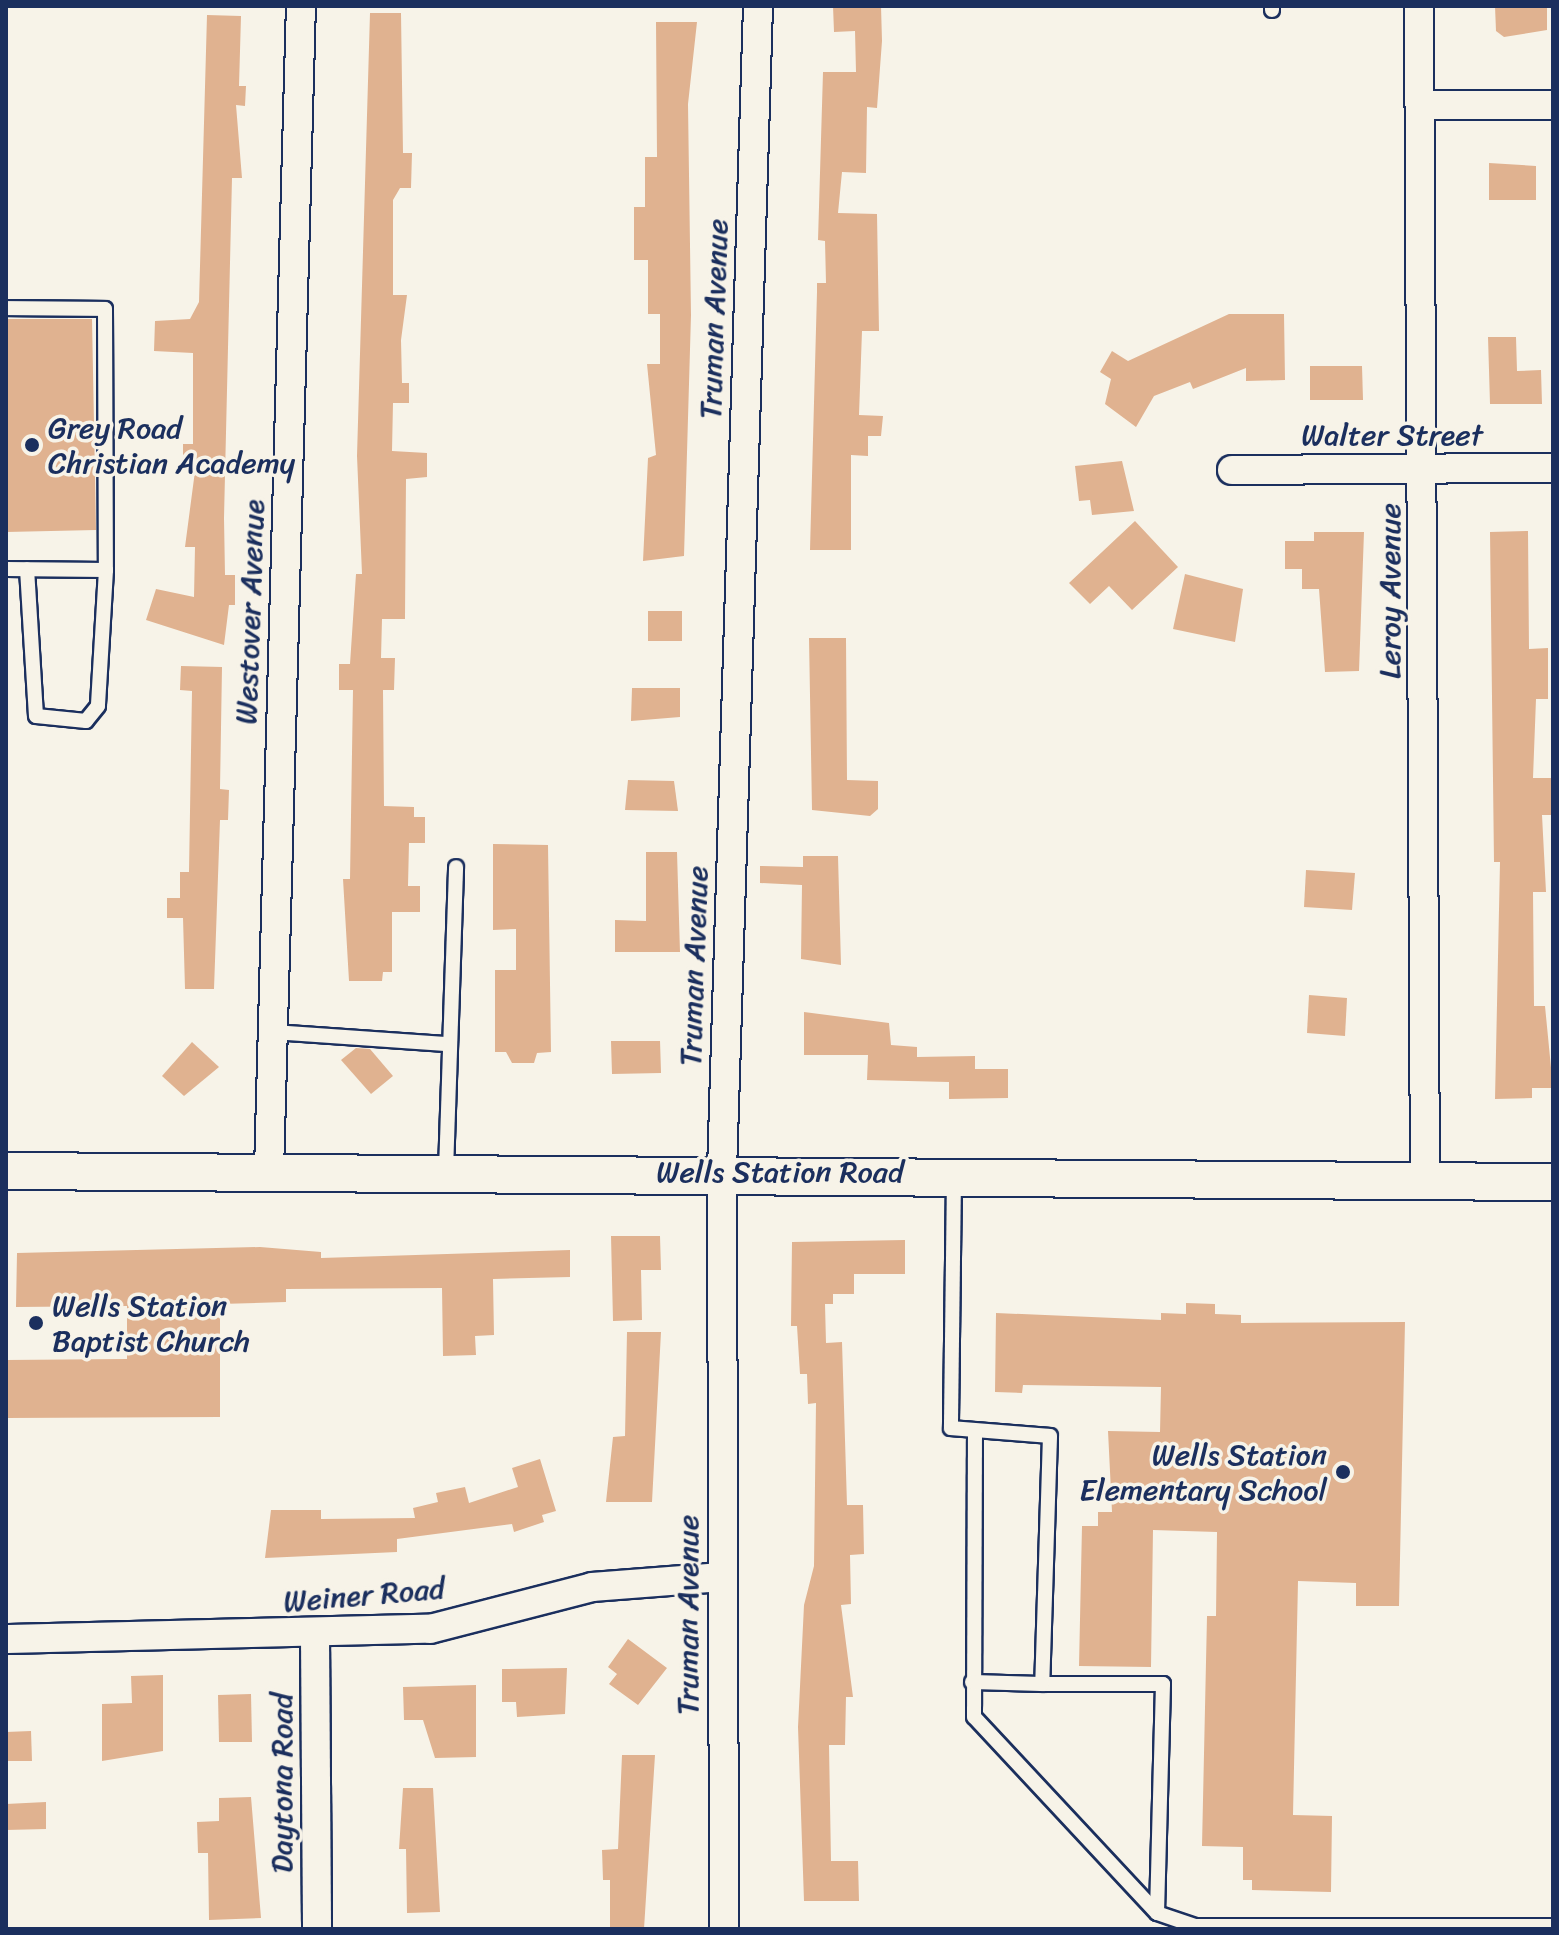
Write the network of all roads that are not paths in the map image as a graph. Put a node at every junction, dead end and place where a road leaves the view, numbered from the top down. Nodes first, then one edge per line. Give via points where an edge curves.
1 (301, 6) edge
2 (758, 6) edge
3 (1419, 6) edge
4 (1420, 105) junction
5 (1553, 105) edge
6 (6, 308) edge
7 (1553, 468) edge
8 (1424, 469) junction
9 (1232, 470) dead end
10 (6, 569) edge
11 (27, 569) junction
12 (106, 570) junction
13 (456, 867) dead end
14 (273, 1032) junction
15 (446, 1044) junction
16 (6, 1171) edge
17 (269, 1171) junction
18 (446, 1171) junction
19 (722, 1171) junction
20 (954, 1172) junction
21 (1425, 1176) junction
22 (1553, 1182) edge
23 (975, 1433) junction
24 (722, 1577) junction
25 (315, 1637) junction
26 (6, 1639) edge
27 (972, 1682) junction
28 (1042, 1684) junction
29 (1157, 1913) junction
30 (1553, 1926) edge
31 (317, 1929) edge
32 (724, 1929) edge

1 - 14 street, Westover Avenue
2 - 19 street, Truman Avenue
3 - 4 street, Leroy Avenue
4 - 5 street
4 - 8 street, Leroy Avenue
6 - 12 lane via 105,309
7 - 8 street, Walter Street
8 - 9 street, Walter Street
8 - 21 street, Leroy Avenue
10 - 11 lane
11 - 12 lane
11 - 12 lane via 36,716 55,722 86,721 98,706
13 - 15 lane
14 - 15 lane
14 - 17 street, Westover Avenue
15 - 18 lane
16 - 17 street, Wells Station Road
17 - 18 street, Wells Station Road
18 - 19 street, Wells Station Road
19 - 20 street, Wells Station Road
19 - 24 street, Truman Avenue
20 - 21 street, Wells Station Road
20 - 23 lane via 951,1428
21 - 22 street, Wells Station Road
23 - 27 lane
23 - 28 lane via 1050,1436
24 - 25 street, Weiner Road via 592,1587 430,1629
24 - 32 street, Truman Avenue
25 - 26 street, Weiner Road
25 - 31 street, Daytona Road
27 - 28 lane
27 - 29 lane via 974,1717
28 - 29 lane via 1163,1684
29 - 30 lane via 1195,1926

